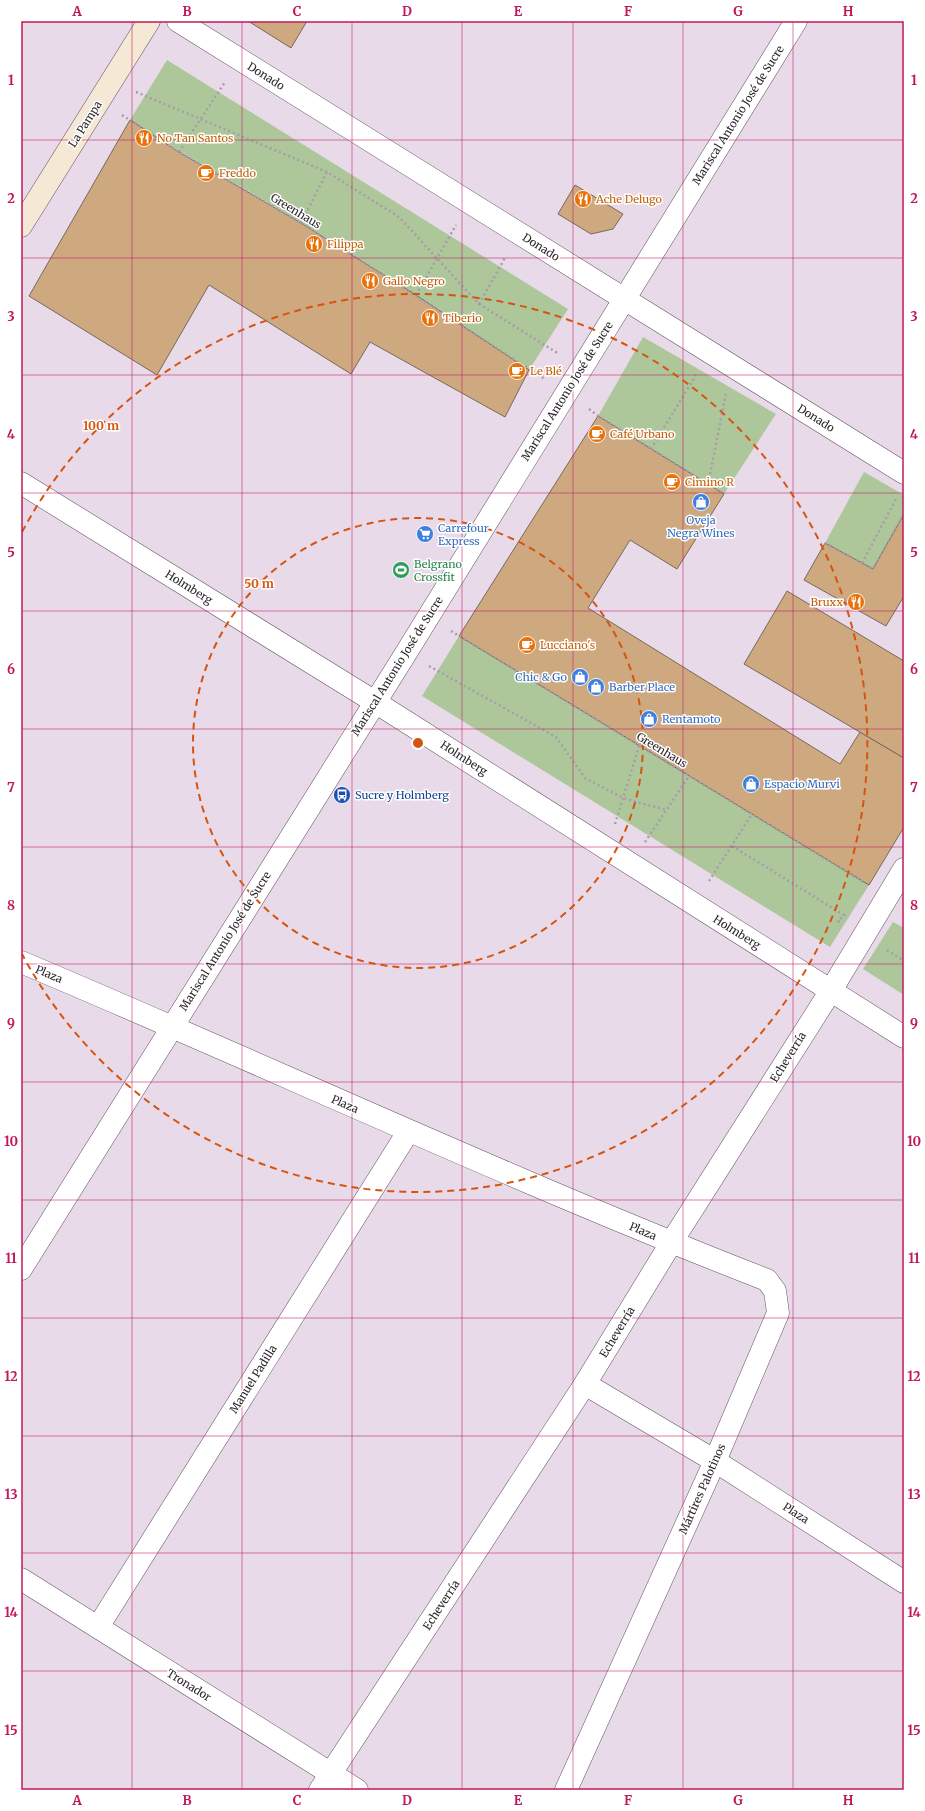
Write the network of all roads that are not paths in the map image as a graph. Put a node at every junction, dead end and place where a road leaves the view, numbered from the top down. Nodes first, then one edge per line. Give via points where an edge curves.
1 (149, 21) edge
2 (178, 21) edge
3 (796, 21) edge
4 (21, 226) edge
5 (624, 299) junction
6 (904, 472) edge
7 (21, 483) edge
8 (375, 702) junction
9 (904, 868) edge
10 (21, 962) edge
11 (830, 992) junction
12 (172, 1026) junction
13 (904, 1038) edge
14 (408, 1132) junction
15 (671, 1243) junction
16 (21, 1269) edge
17 (585, 1384) junction
18 (715, 1461) junction
19 (21, 1579) edge
20 (904, 1582) edge
21 (98, 1626) junction
22 (325, 1782) edge
23 (357, 1790) edge
24 (566, 1790) edge

1 - 4 street, La Pampa
2 - 5 street, Donado
3 - 5 street, Mariscal Antonio José de Sucre
5 - 6 street, Donado
5 - 8 street, Mariscal Antonio José de Sucre
7 - 8 street, Holmberg
8 - 11 street, Holmberg
8 - 12 street, Mariscal Antonio José de Sucre
9 - 11 street, Echeverría
10 - 12 street, Plaza
11 - 13 street, Holmberg
11 - 15 street, Echeverría
12 - 14 street, Plaza
12 - 16 street, Mariscal Antonio José de Sucre
14 - 15 street, Plaza
14 - 21 street, Manuel Padilla
15 - 17 street, Echeverría
15 - 18 street, Mártires Palotinos via 767,1280 775,1291 778,1313
17 - 18 street, Plaza
17 - 22 street, Echeverría
18 - 20 street, Plaza
18 - 24 street, Mártires Palotinos
19 - 21 street, Tronador
21 - 22 street, Tronador
22 - 23 street, Tronador

